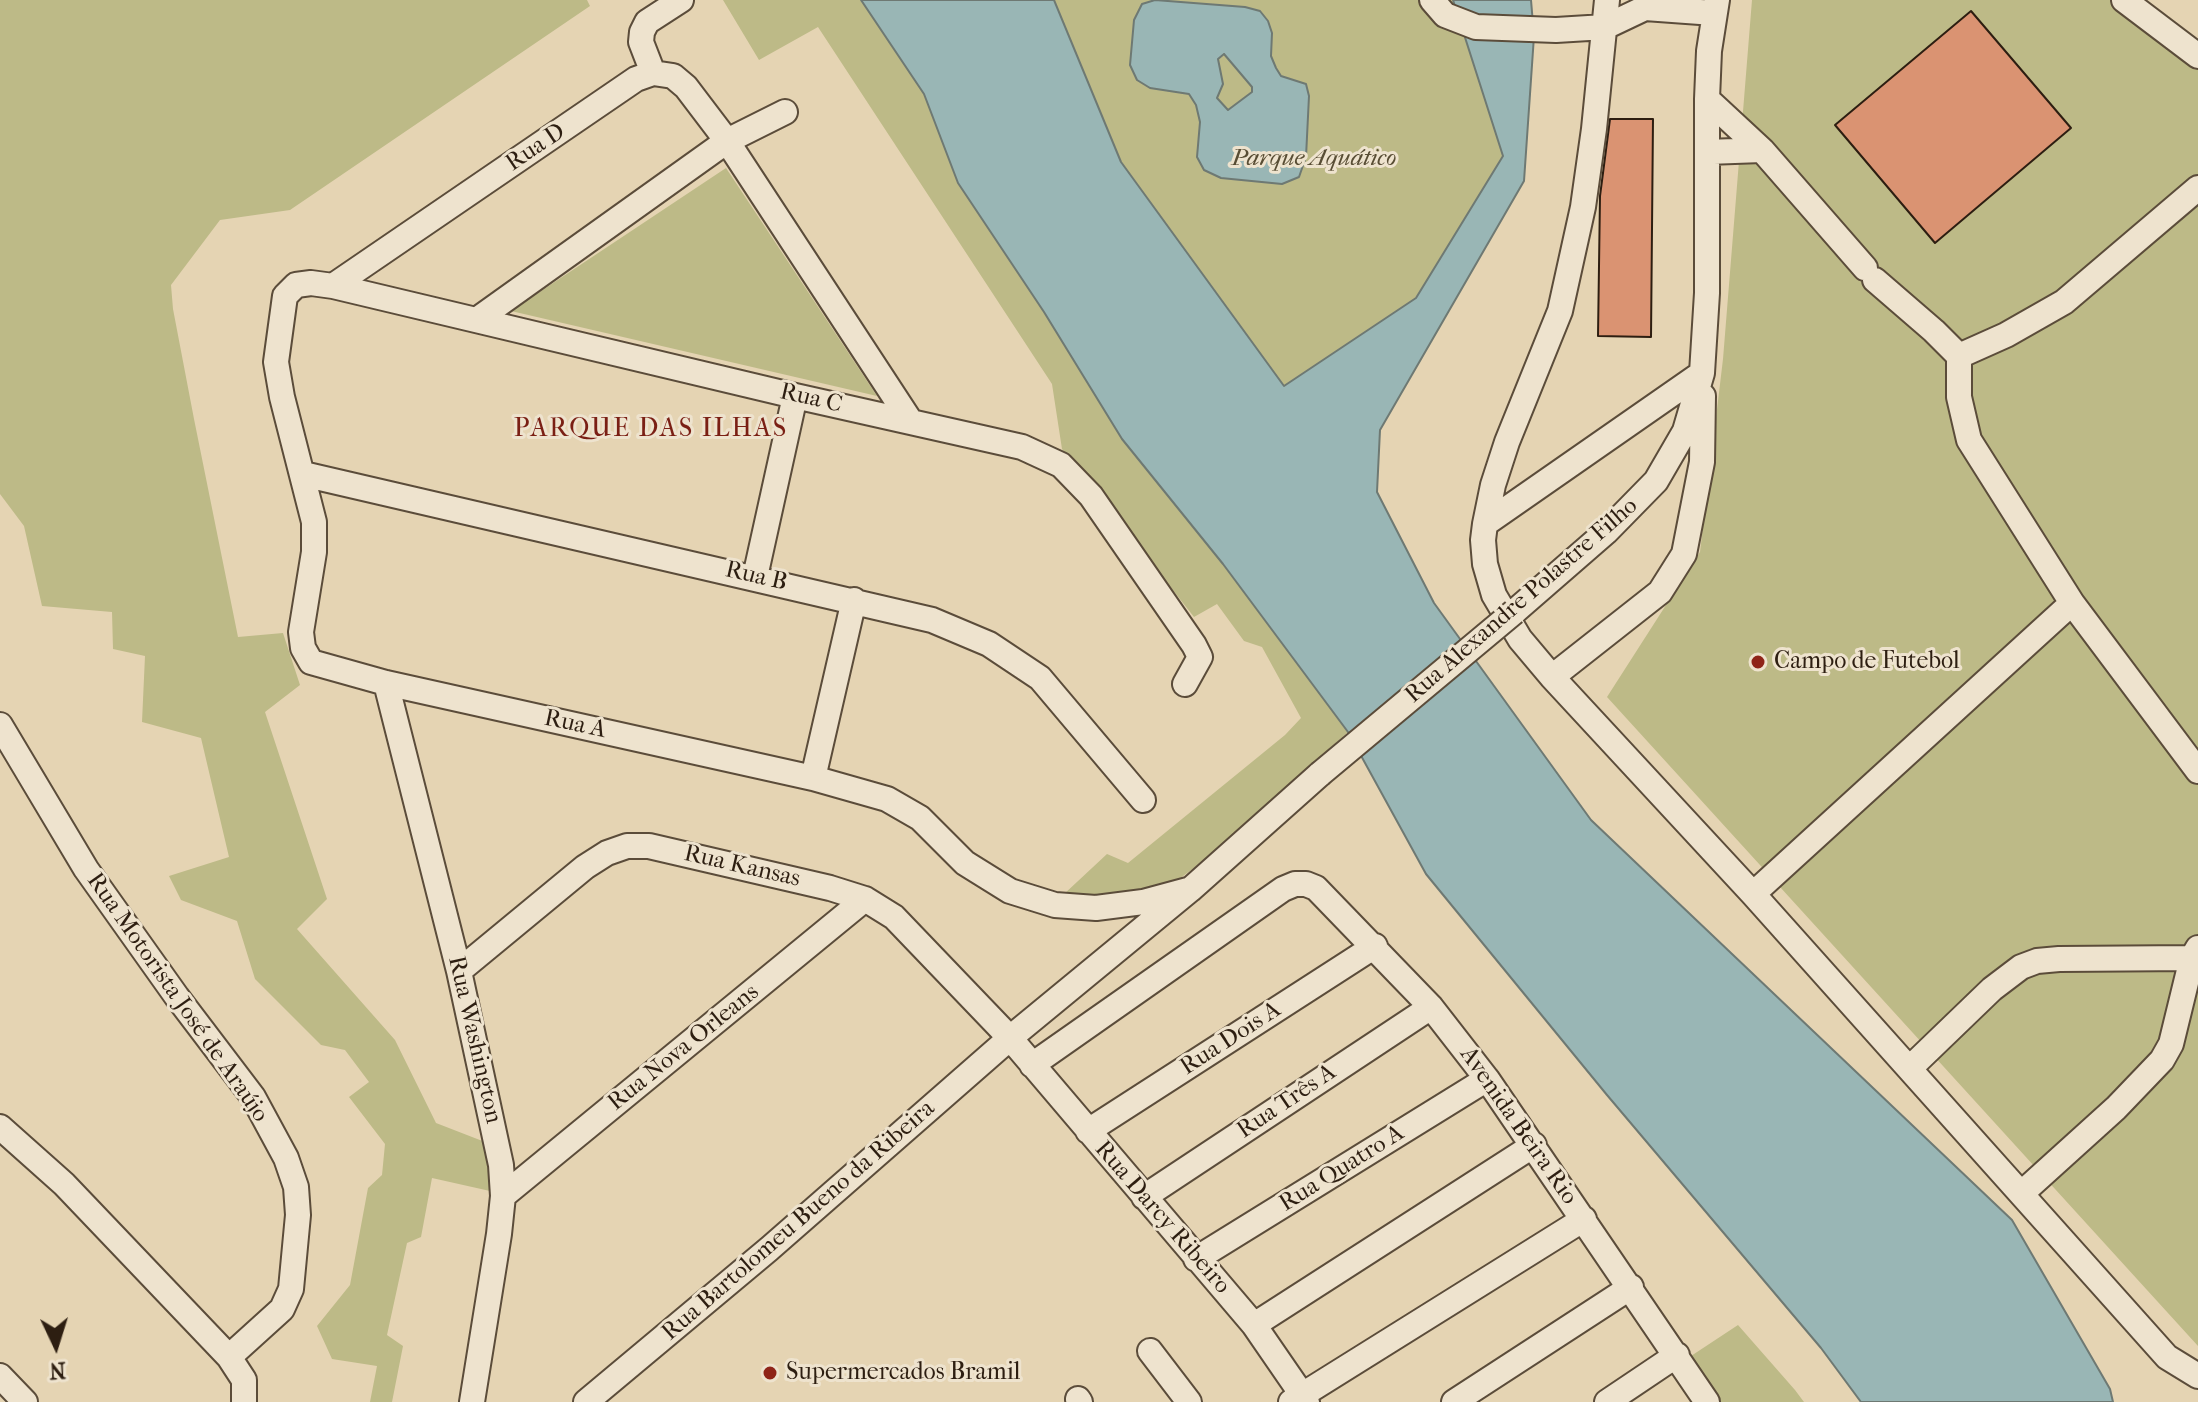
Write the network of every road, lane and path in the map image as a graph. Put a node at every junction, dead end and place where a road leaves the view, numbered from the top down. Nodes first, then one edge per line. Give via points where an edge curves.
1 (681, 0) edge
2 (1432, 0) edge
3 (1607, 0) edge
4 (2124, 0) edge
5 (1651, 4) edge
6 (1715, 7) edge
7 (1605, 27) junction
8 (2198, 56) edge
9 (653, 73) junction
10 (1707, 99) junction
11 (785, 112) dead end
12 (727, 141) junction
13 (1762, 150) junction
14 (1707, 152) junction
15 (2198, 188) edge
16 (296, 285) joint
17 (333, 286) junction
18 (478, 319) junction
19 (1959, 356) junction
20 (1702, 373) junction
21 (795, 396) junction
22 (911, 422) junction
23 (303, 474) junction
24 (1485, 524) junction
25 (755, 577) junction
26 (854, 600) junction
27 (2072, 603) junction
28 (1552, 677) junction
29 (386, 683) junction
30 (1185, 684) dead end
31 (0, 725) edge
32 (2198, 771) edge
33 (813, 778) junction
34 (1143, 800) dead end
35 (1191, 889) junction
36 (1753, 894) junction
37 (865, 899) junction
38 (1375, 946) junction
39 (2195, 953) edge
40 (459, 971) junction
41 (1431, 1007) junction
42 (1010, 1038) junction
43 (1032, 1065) junction
44 (1910, 1068) junction
45 (1487, 1079) junction
46 (0, 1127) edge
47 (1088, 1131) junction
48 (1534, 1145) junction
49 (2022, 1193) junction
50 (503, 1196) junction
51 (1144, 1197) junction
52 (1584, 1219) junction
53 (1196, 1259) junction
54 (1631, 1287) junction
55 (1254, 1325) junction
56 (1150, 1351) dead end
57 (1677, 1355) junction
58 (229, 1357) junction
59 (0, 1376) edge
60 (2198, 1376) edge
61 (1300, 1399) edge
62 (25, 1402) edge
63 (244, 1402) edge
64 (472, 1402) edge
65 (586, 1402) edge
66 (1189, 1402) edge
67 (1454, 1402) edge
68 (1607, 1402) edge
69 (1707, 1402) edge

1 - 9 street via 647,22 642,32
2 - 7 street via 1445,15 1476,27
3 - 7 street
4 - 8 street
5 - 6 street
5 - 7 street
6 - 10 street, Rua Alexandre Polastre Filho
7 - 24 street via 1583,207 1560,311 1507,442
9 - 12 street via 673,76 686,87
9 - 17 street, Rua D via 636,79
10 - 13 street
10 - 14 street, Rua Alexandre Polastre Filho
11 - 12 street
12 - 18 street
12 - 22 street
13 - 14 street
13 - 19 street via 1870,274
14 - 20 street, Rua Alexandre Polastre Filho
15 - 19 street via 2064,302
16 - 17 street, Rua C
16 - 23 street, Rua A via 285,296 276,362
17 - 18 street, Rua C
18 - 21 street, Rua C
19 - 27 street via 1959,397 1969,440
20 - 24 street
20 - 28 street via 1702,462 1684,554 1660,592
20 - 35 street, Rua Alexandre Polastre Filho, bridge via 1685,431 1656,481 1606,532
21 - 22 street, Rua C
21 - 25 street
22 - 30 street, Rua C via 1022,447 1061,465 1091,496 1198,651 1198,664
23 - 25 street, Rua B
23 - 29 street, Rua A via 314,522 314,552 303,648 311,662
24 - 28 street via 1485,564 1494,595 1520,639
25 - 26 street, Rua B
26 - 33 street
26 - 34 street, Rua B via 932,620 975,638 1040,678
27 - 32 street
27 - 36 street
28 - 36 street
29 - 33 street, Rua A
29 - 40 street, Rua Washington
31 - 58 street, Rua Motorista José de Araújo via 86,869 253,1097 286,1158 298,1215 291,1289 282,1309
33 - 35 street, Rua A via 887,799 920,818 965,863 1010,891 1055,905 1096,908
35 - 42 street, Rua Alexandre Polastre Filho
36 - 44 street
37 - 40 street, Rua Kansas via 649,846 627,846 585,867
37 - 42 street, Rua Kansas via 894,917
37 - 50 street, Rua Nova Orleans
38 - 41 street, Avenida Beira Rio
38 - 43 street, Avenida Beira Rio via 1316,888 1295,884
38 - 47 street, Rua Dois A
39 - 44 street via 2059,959 2021,967
39 - 49 street via 2162,1060
40 - 50 street, Rua Washington via 495,1131
41 - 45 street, Avenida Beira Rio
41 - 51 street, Rua Três A
42 - 43 street, Rua Darcy Ribeiro
42 - 65 street, Rua Bartolomeu Bueno da Ribeira
43 - 47 street, Rua Darcy Ribeiro
44 - 49 street
45 - 48 street, Avenida Beira Rio
45 - 53 street, Rua Quatro A
46 - 58 street via 64,1184
47 - 51 street, Rua Darcy Ribeiro
48 - 52 street, Avenida Beira Rio
48 - 55 street
49 - 60 street via 2167,1357
50 - 64 street, Rua Washington
51 - 53 street, Rua Darcy Ribeiro
52 - 54 street, Avenida Beira Rio
52 - 61 street
53 - 55 street, Rua Darcy Ribeiro
54 - 57 street, Avenida Beira Rio
54 - 67 street
55 - 61 street, Rua Darcy Ribeiro
56 - 66 street
57 - 68 street
57 - 69 street, Avenida Beira Rio
58 - 63 street via 244,1380
59 - 62 street

